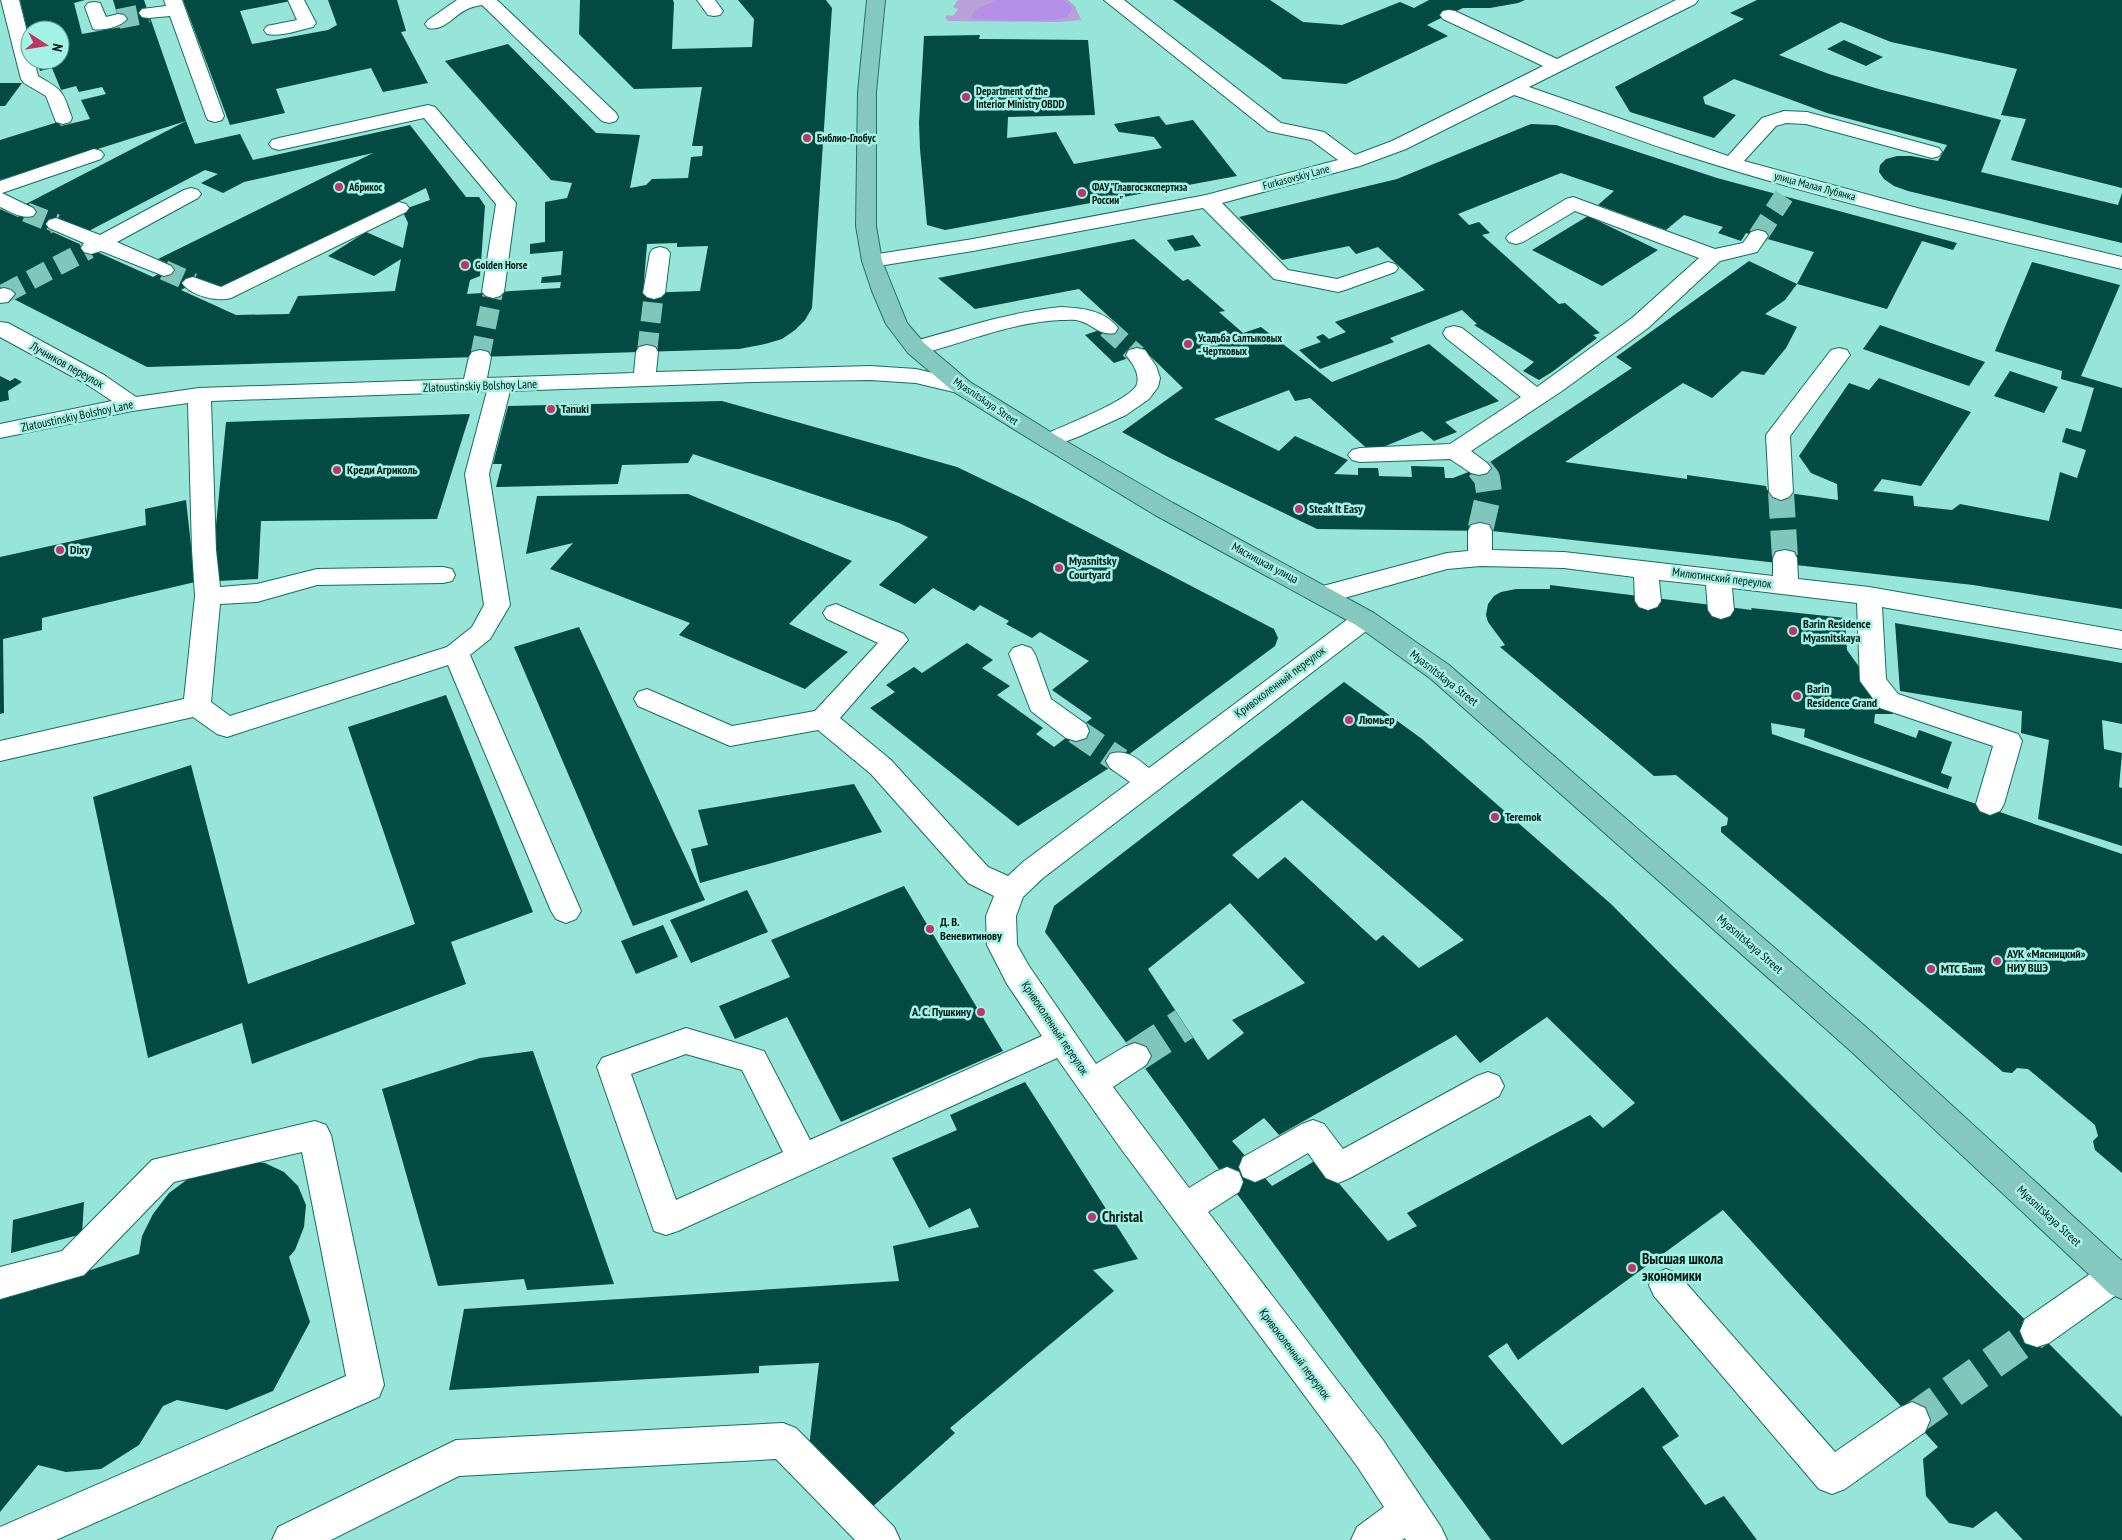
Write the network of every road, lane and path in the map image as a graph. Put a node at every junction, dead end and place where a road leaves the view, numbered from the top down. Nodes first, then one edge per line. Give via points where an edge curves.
1 (10, 0) edge
2 (487, 0) edge
3 (876, 0) edge
4 (1114, 0) edge
5 (1689, 0) edge
6 (296, 1) edge
7 (464, 1) edge
8 (174, 5) edge
9 (94, 7) dead end
10 (148, 13) tunnel mouth
11 (1448, 15) dead end
12 (118, 19) tunnel mouth
13 (434, 24) dead end
14 (273, 30) dead end
15 (1557, 66) junction
16 (1513, 88) junction
17 (215, 116) dead end
18 (63, 118) dead end
19 (609, 118) dead end
20 (279, 144) dead end
21 (1932, 152) dead end
22 (94, 155) dead end
23 (1353, 162) junction
24 (1732, 163) junction
25 (0, 188) edge
26 (191, 194) dead end
27 (0, 199) edge
28 (1208, 201) junction
29 (399, 208) dead end
30 (26, 212) tunnel mouth
31 (56, 224) tunnel mouth
32 (1758, 236) tunnel mouth
33 (1516, 238) dead end
34 (96, 245) junction
35 (660, 253) dead end
36 (1713, 256) junction
37 (872, 261) junction
38 (2122, 263) edge
39 (1388, 268) dead end
40 (164, 270) tunnel mouth
41 (192, 283) tunnel mouth
42 (493, 292) tunnel mouth
43 (654, 293) tunnel mouth
44 (0, 328) edge
45 (1107, 328) tunnel mouth
46 (1454, 333) dead end
47 (916, 348) junction
48 (647, 352) tunnel mouth
49 (1136, 355) tunnel mouth
50 (1839, 355) dead end
51 (480, 357) tunnel mouth
52 (644, 379) junction
53 (500, 385) junction
54 (474, 386) junction
55 (962, 387) junction
56 (199, 395) junction
57 (1536, 398) junction
58 (132, 404) junction
59 (0, 432) edge
60 (1049, 442) junction
61 (1455, 451) junction
62 (1360, 455) dead end
63 (1478, 468) tunnel mouth
64 (1781, 492) tunnel mouth
65 (1480, 531) tunnel mouth
66 (1480, 558) junction
67 (1785, 558) tunnel mouth
68 (1646, 570) junction
69 (443, 575) dead end
70 (1718, 578) junction
71 (1786, 586) junction
72 (1323, 595) junction
73 (208, 596) junction
74 (1869, 596) junction
75 (1648, 600) dead end
76 (1721, 610) dead end
77 (836, 613) dead end
78 (1365, 619) junction
79 (2122, 640) edge
80 (456, 653) junction
81 (1022, 654) dead end
82 (647, 699) dead end
83 (197, 706) junction
84 (823, 719) junction
85 (1076, 731) tunnel mouth
86 (0, 751) edge
87 (1120, 761) tunnel mouth
88 (1148, 782) junction
89 (1990, 804) dead end
90 (1011, 891) junction
91 (566, 911) dead end
92 (1062, 1041) junction
93 (1135, 1056) tunnel mouth
94 (1093, 1083) junction
95 (1488, 1086) dead end
96 (802, 1158) junction
97 (1185, 1209) junction
98 (2116, 1271) edge
99 (0, 1283) edge
100 (1666, 1285) dead end
101 (2037, 1331) tunnel mouth
102 (1912, 1420) tunnel mouth
103 (1419, 1526) edge
104 (13, 1540) edge
105 (291, 1540) edge
106 (881, 1540) edge
107 (1370, 1540) edge

1 - 18 street via 14,44 30,78 54,93
2 - 19 street
3 - 37 main road, Myasnitskaya Street via 867,92 866,226
4 - 23 street via 1275,127 1317,136
5 - 15 street, Furkasovskiy Lane
6 - 14 street via 307,23
7 - 13 street
8 - 10 street
8 - 17 street
9 - 12 street via 99,25
11 - 15 street
15 - 16 street, Furkasovskiy Lane
16 - 23 street, Furkasovskiy Lane via 1399,145
16 - 24 street, улица Малая Лубянка
20 - 42 street via 428,111 506,203
21 - 24 street via 1806,118 1784,117 1769,122
22 - 25 street
23 - 28 street, Furkasovskiy Lane
24 - 38 street, улица Малая Лубянка via 1789,189
26 - 34 street
27 - 30 street
28 - 37 street, Furkasovskiy Lane
28 - 39 street via 1281,275 1338,286
29 - 41 street via 224,294 215,294
31 - 34 street
32 - 36 street via 1750,248
33 - 36 street via 1573,204
34 - 40 street
35 - 43 street
36 - 57 street via 1640,323
37 - 47 main road, Myasnitskaya Street via 897,324
44 - 58 street, Лучников переулок via 96,380
45 - 47 street via 1080,314 1060,314 1004,324
46 - 57 street
47 - 55 main road, Myasnitskaya Street
48 - 52 street
49 - 60 street via 1149,376 1148,386 1140,397
50 - 64 street via 1778,435
51 - 54 street
52 - 53 street, Zlatoustinskiy Bolshoy Lane
52 - 55 street, Zlatoustinskiy Bolshoy Lane via 870,373 916,376
53 - 54 street, Zlatoustinskiy Bolshoy Lane
53 - 80 street via 477,474 497,604 481,633
54 - 56 street, Zlatoustinskiy Bolshoy Lane
55 - 60 main road, Myasnitskaya Street
56 - 58 street, Zlatoustinskiy Bolshoy Lane
56 - 73 street
57 - 61 street
58 - 59 street, Zlatoustinskiy Bolshoy Lane
60 - 72 main road, Мясницкая улица
61 - 62 street
61 - 63 street
65 - 66 street
66 - 68 street, Милютинский переулок via 1564,560
66 - 72 street, Милютинский переулок via 1447,561
67 - 71 street
68 - 70 street, Милютинский переулок
68 - 75 street
69 - 73 street via 317,577 257,593
70 - 71 street, Милютинский переулок
70 - 76 street
71 - 74 street, Милютинский переулок
72 - 78 main road, Мясницкая улица
73 - 83 street
74 - 79 street, Милютинский переулок
74 - 89 street via 1873,680 1904,718 2008,741
77 - 84 street via 895,640
78 - 88 street, Кривоколенный переулок
78 - 98 main road, Myasnitskaya Street via 1472,699
80 - 83 street via 227,727
80 - 91 street
81 - 85 street via 1040,704
82 - 84 street via 730,736
83 - 86 street
84 - 90 street via 881,767 978,875
87 - 88 street
88 - 90 street, Кривоколенный переулок via 1033,870
90 - 92 street, Кривоколенный переулок via 1001,916 1002,945
92 - 94 street, Кривоколенный переулок
92 - 96 street
93 - 94 street
94 - 97 street, Кривоколенный переулок
95 - 97 street via 1338,1168 1313,1134
96 - 96 street via 754,1060 686,1041 613,1068 666,1220
97 - 103 street, Кривоколенный переулок via 1370,1454
98 - 101 street
99 - 104 street via 72,1264 164,1170 315,1135 366,1385
100 - 102 street via 1832,1476
103 - 107 street
105 - 106 street via 456,1458 783,1441

